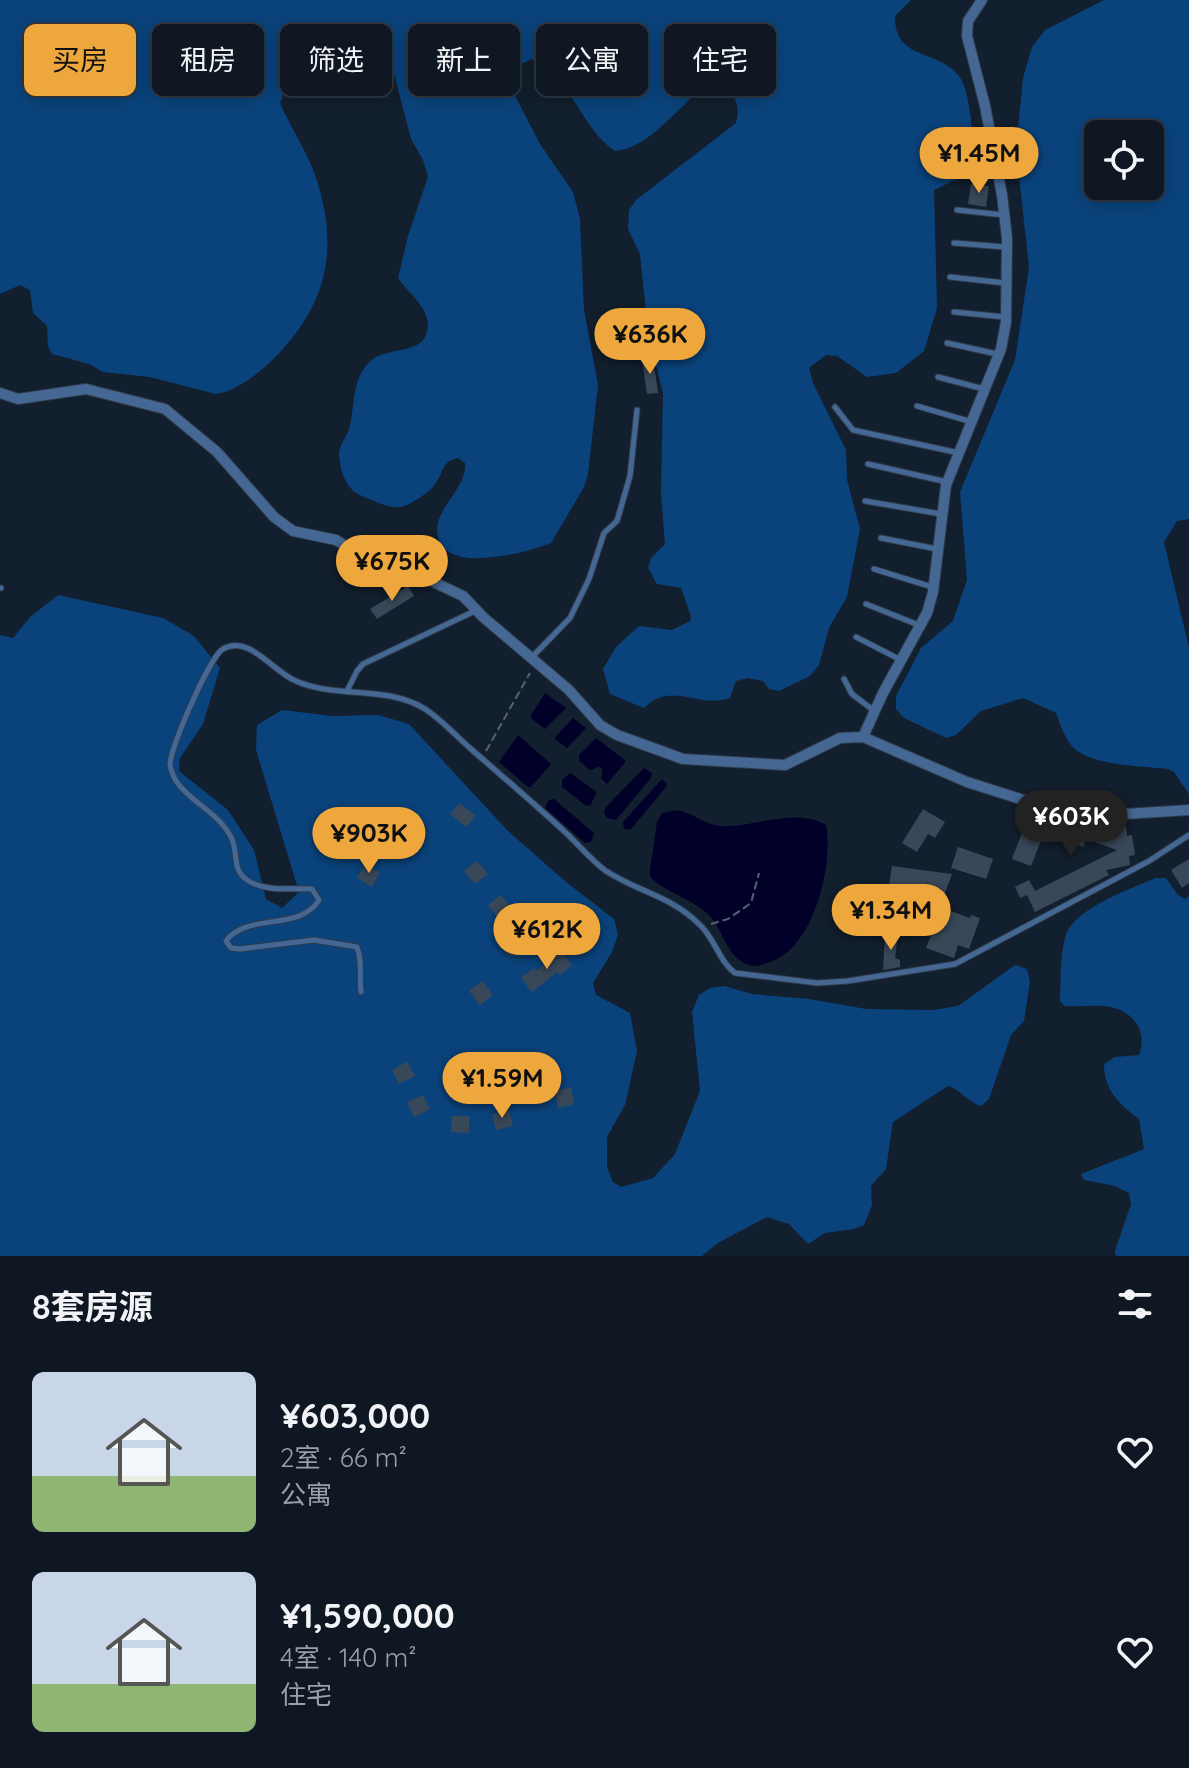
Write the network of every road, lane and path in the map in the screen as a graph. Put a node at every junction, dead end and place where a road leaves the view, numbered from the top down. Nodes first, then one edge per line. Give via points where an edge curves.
1 (982, 0) edge
2 (957, 210) dead end
3 (1004, 215) junction
4 (954, 243) dead end
5 (1007, 247) junction
6 (950, 277) dead end
7 (1007, 283) junction
8 (954, 312) dead end
9 (1006, 317) junction
10 (947, 343) dead end
11 (998, 355) junction
12 (938, 377) dead end
13 (985, 389) junction
14 (0, 393) edge
15 (917, 406) dead end
16 (835, 407) dead end
17 (637, 410) dead end
18 (972, 422) junction
19 (960, 454) junction
20 (868, 464) dead end
21 (948, 482) junction
22 (865, 501) dead end
23 (941, 514) junction
24 (881, 538) dead end
25 (937, 549) junction
26 (874, 569) dead end
27 (933, 587) junction
28 (866, 604) dead end
29 (477, 610) junction
30 (921, 626) junction
31 (856, 637) dead end
32 (534, 659) junction
33 (901, 660) junction
34 (844, 679) dead end
35 (347, 691) junction
36 (874, 711) junction
37 (863, 737) junction
38 (482, 759) junction
39 (1189, 810) edge
40 (1189, 835) edge
41 (759, 873) dead end
42 (702, 926) junction
43 (361, 992) dead end

1 - 3 street via 968,21 967,36
2 - 3 lane
3 - 5 street
4 - 5 lane
5 - 7 street
6 - 7 lane
7 - 9 street
8 - 9 lane
9 - 11 street
10 - 11 lane
11 - 13 street
12 - 13 lane
13 - 18 street
14 - 29 street via 18,399 86,389 165,409 217,452 293,531 336,540 361,555 401,561 463,596
15 - 18 lane
16 - 19 lane via 853,430
17 - 32 lane via 630,476 617,521 604,533 570,618
18 - 19 street
19 - 21 street
20 - 21 lane
21 - 23 street
22 - 23 lane
23 - 25 street
24 - 25 lane
25 - 27 street
26 - 27 lane
27 - 30 street
28 - 30 lane
29 - 32 street
29 - 35 lane via 363,664
30 - 33 street
31 - 33 lane
32 - 37 street via 600,725 683,759 785,765 840,738
32 - 38 path
33 - 36 street
34 - 36 lane via 852,694
35 - 38 lane via 401,699 425,709
35 - 43 lane via 296,682 235,644 215,655 170,763 174,778 231,837 241,876 255,885 312,889 318,894 315,907 299,916 231,934 226,941 231,948 314,940 357,947
36 - 37 street
37 - 39 street via 967,782 1077,817
38 - 42 lane via 606,870 669,900
40 - 42 lane via 955,964 848,981 780,980 735,973
41 - 42 path via 751,903 728,919

